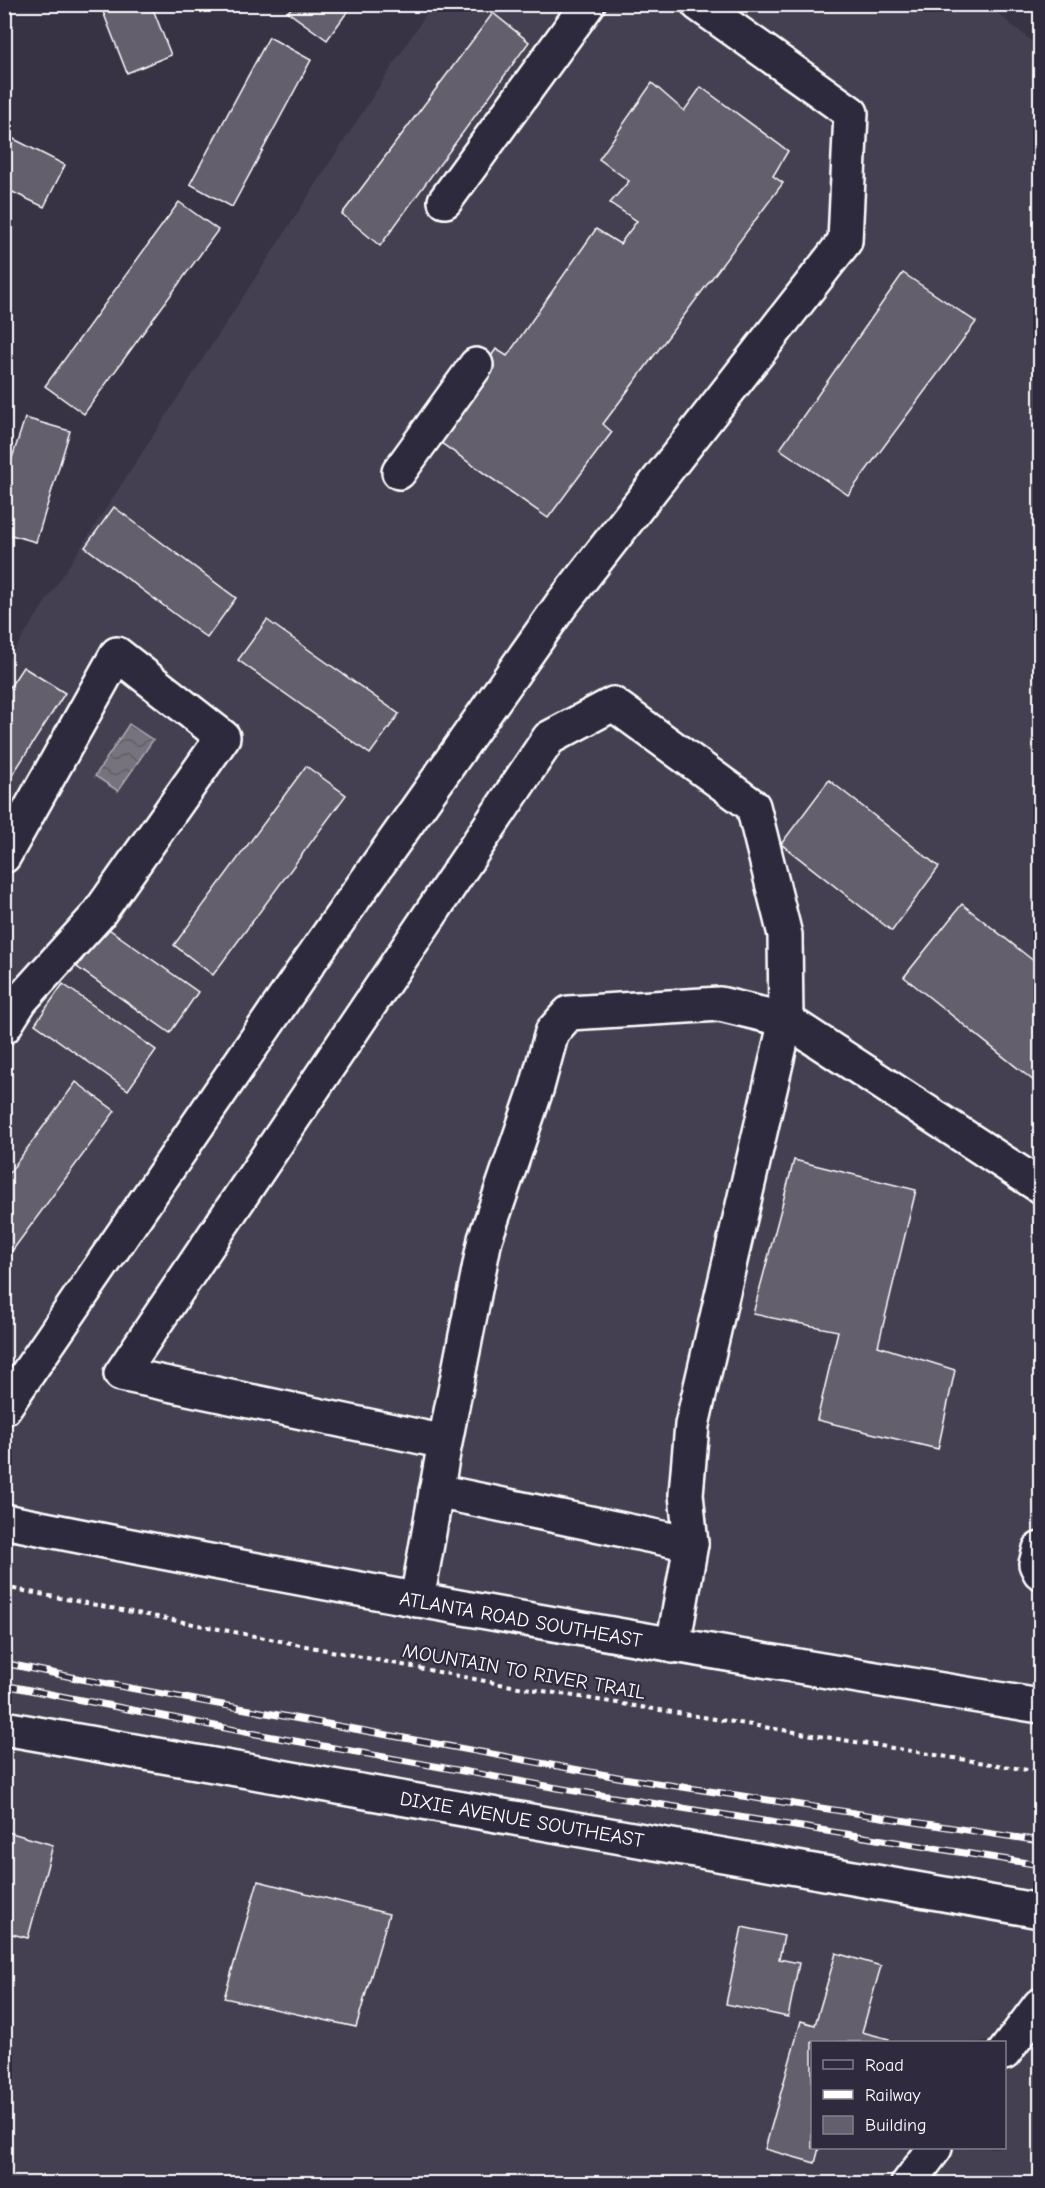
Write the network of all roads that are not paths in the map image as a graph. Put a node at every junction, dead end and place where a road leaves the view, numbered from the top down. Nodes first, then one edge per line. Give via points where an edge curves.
1 (588, 4) edge
2 (698, 4) edge
3 (445, 201) dead end
4 (476, 365) dead end
5 (399, 472) dead end
6 (4, 856) edge
7 (10, 1004) edge
8 (786, 1020) junction
9 (1041, 1186) edge
10 (4, 1408) edge
11 (445, 1442) junction
12 (436, 1491) junction
13 (4, 1521) edge
14 (691, 1544) junction
15 (1041, 1549) edge
16 (1041, 1572) edge
17 (417, 1600) junction
18 (673, 1646) junction
19 (1041, 1706) edge
20 (4, 1728) edge
21 (1041, 1911) edge
22 (1041, 2005) edge
23 (1006, 2052) edge
24 (933, 2149) edge
25 (908, 2184) edge

1 - 3 street
2 - 10 street via 851,113 845,241 561,605 312,958
4 - 5 street
6 - 7 street via 117,654 223,737 97,916
8 - 9 street
8 - 11 street via 720,1004 681,1005 568,1013 552,1032 485,1239
8 - 11 street via 785,935 753,806 613,704 549,738 121,1374
8 - 14 street via 692,1425 686,1494
11 - 12 street
12 - 14 street
12 - 17 street
13 - 17 street, ATLANTA ROAD SOUTHEAST
14 - 18 street
15 - 16 street via 1036,1564
17 - 18 street, ATLANTA ROAD SOUTHEAST
18 - 19 street, ATLANTA ROAD SOUTHEAST
20 - 21 street, DIXIE AVENUE SOUTHEAST
22 - 23 street
24 - 25 street

